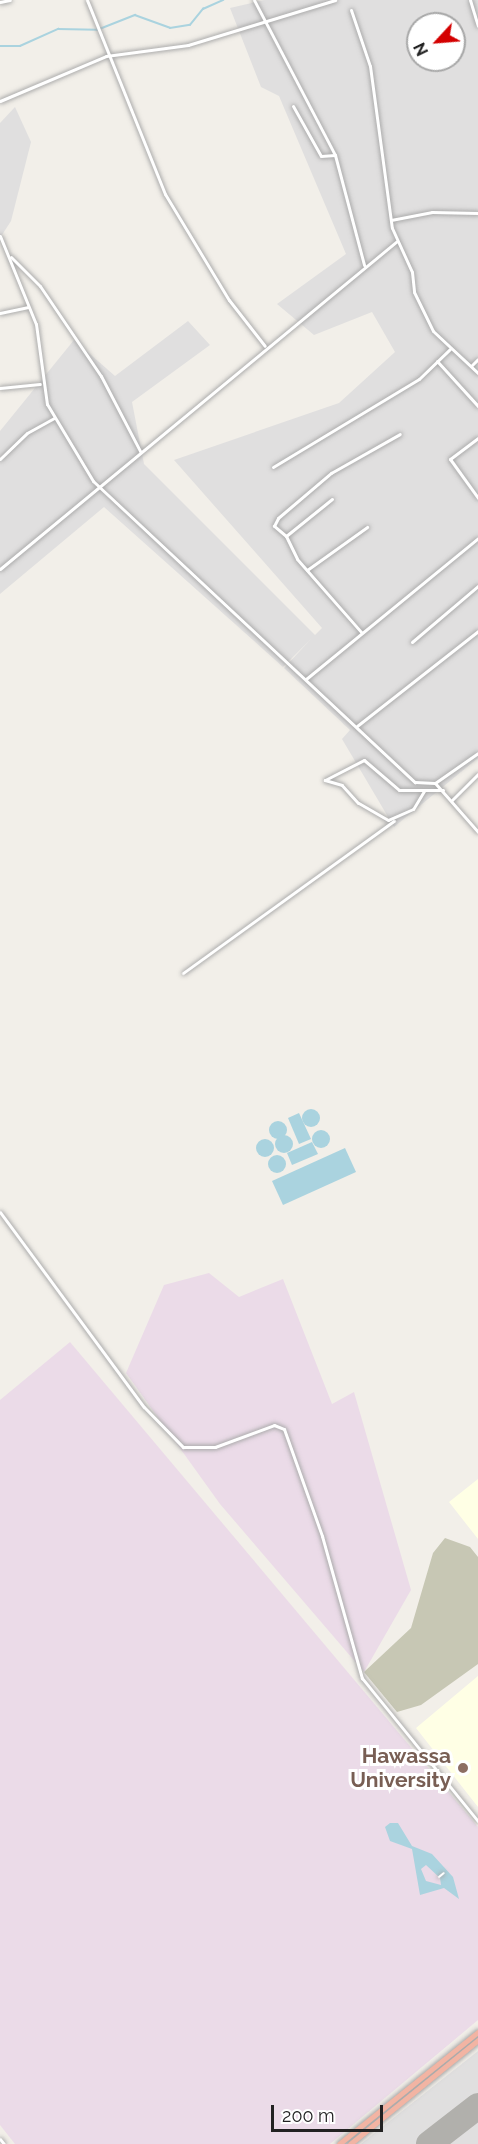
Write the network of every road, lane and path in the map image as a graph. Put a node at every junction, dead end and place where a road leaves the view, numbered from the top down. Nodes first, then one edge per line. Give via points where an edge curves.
1 (10, 0) edge
2 (87, 0) edge
3 (254, 0) edge
4 (335, 0) edge
5 (470, 0) edge
6 (0, 2) edge
7 (351, 10) dead end
8 (263, 18) junction
9 (478, 26) edge
10 (106, 56) junction
11 (0, 101) edge
12 (293, 106) dead end
13 (335, 155) junction
14 (478, 213) edge
15 (391, 220) junction
16 (0, 236) edge
17 (396, 242) junction
18 (10, 257) junction
19 (364, 265) junction
20 (28, 307) junction
21 (0, 313) edge
22 (264, 346) junction
23 (450, 349) junction
24 (478, 359) edge
25 (437, 361) junction
26 (472, 365) junction
27 (478, 373) edge
28 (41, 384) junction
29 (0, 388) edge
30 (478, 405) edge
31 (54, 418) junction
32 (400, 434) dead end
33 (478, 438) edge
34 (140, 451) junction
35 (0, 459) edge
36 (273, 467) dead end
37 (100, 484) junction
38 (478, 498) edge
39 (332, 499) dead end
40 (368, 527) dead end
41 (286, 536) junction
42 (478, 538) edge
43 (0, 569) edge
44 (307, 570) junction
45 (478, 586) edge
46 (478, 631) edge
47 (362, 633) junction
48 (412, 642) dead end
49 (306, 679) junction
50 (356, 727) junction
51 (478, 753) edge
52 (478, 774) edge
53 (435, 783) junction
54 (443, 790) junction
55 (424, 791) junction
56 (452, 800) junction
57 (395, 819) junction
58 (478, 832) edge
59 (183, 973) dead end
60 (0, 1212) edge
61 (478, 1821) edge
62 (444, 1873) dead end
63 (439, 1877) dead end
64 (478, 2032) edge
65 (478, 2040) edge
66 (0, 2139) edge
67 (4, 2144) edge
68 (339, 2144) edge
69 (350, 2144) edge

1 - 6 street
2 - 10 street
3 - 8 street
4 - 8 street
5 - 9 street
7 - 15 street via 370,66
8 - 10 street via 188,45
8 - 13 street
10 - 11 street
10 - 22 street via 176,216
12 - 13 street via 321,156
13 - 19 street
14 - 15 street via 432,212
15 - 17 street
16 - 18 street
17 - 19 street
17 - 23 street via 412,272 417,303
18 - 20 street
18 - 34 street via 40,286 101,376
19 - 22 street via 356,278
20 - 21 street
20 - 28 street via 39,343
22 - 34 street
23 - 25 street
23 - 26 street
24 - 26 street
25 - 30 street
25 - 36 street via 398,393
26 - 27 street
28 - 29 street
28 - 31 street
31 - 35 street via 27,433
31 - 37 street via 79,463
32 - 41 street via 331,472 278,518 274,526
33 - 38 street via 450,459
34 - 37 street
37 - 43 street
37 - 49 street
39 - 41 street
40 - 44 street
41 - 44 street
42 - 47 street
44 - 47 street
45 - 48 street
46 - 50 street
47 - 49 street
49 - 50 street
50 - 53 street via 415,782
51 - 53 street
52 - 56 street
53 - 54 street
54 - 55 street
54 - 56 street
55 - 57 street via 413,809
55 - 57 street via 399,790 364,760 325,780 342,785 381,819
56 - 58 street
57 - 59 street
60 - 61 street via 144,1407 183,1447 215,1448 274,1425 284,1429 322,1536 362,1678
62 - 63 street
64 - 68 highway
65 - 69 highway
66 - 67 street

